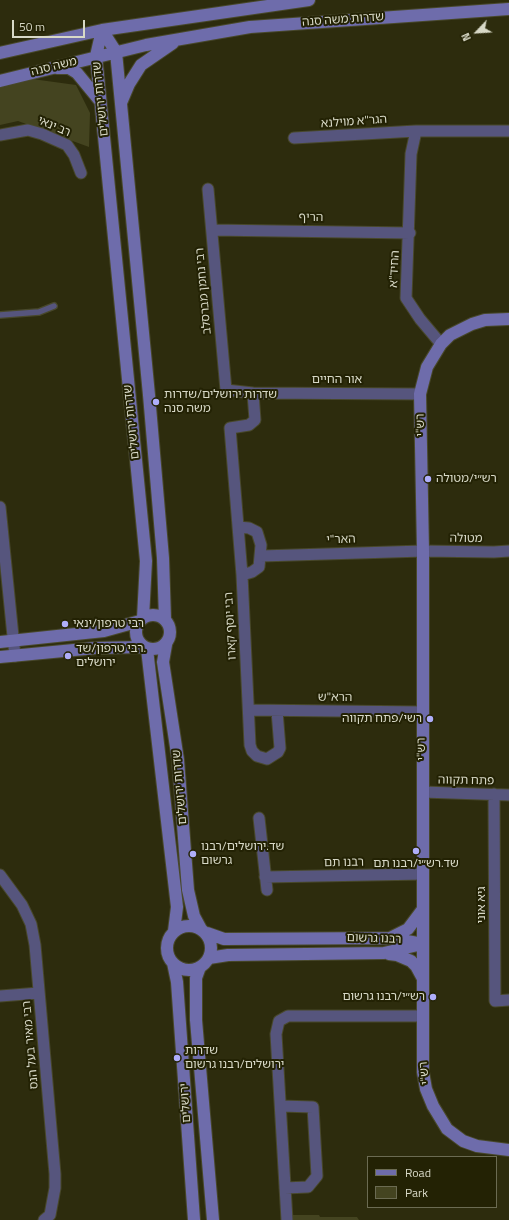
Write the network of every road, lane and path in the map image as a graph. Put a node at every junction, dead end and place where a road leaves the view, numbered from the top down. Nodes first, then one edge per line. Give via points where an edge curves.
1 (309, 0) edge
2 (509, 9) edge
3 (102, 30) junction
4 (179, 39) junction
5 (116, 52) junction
6 (0, 53) edge
7 (96, 56) junction
8 (54, 67) junction
9 (0, 81) edge
10 (101, 103) junction
11 (121, 104) junction
12 (416, 131) junction
13 (509, 131) edge
14 (0, 135) edge
15 (294, 138) dead end
16 (81, 173) dead end
17 (208, 189) dead end
18 (212, 230) junction
19 (410, 232) junction
20 (54, 306) dead end
21 (0, 315) edge
22 (509, 319) edge
23 (441, 344) junction
24 (226, 390) joint
25 (253, 393) junction
26 (420, 394) junction
27 (0, 507) edge
28 (238, 527) junction
29 (509, 550) edge
30 (423, 551) junction
31 (261, 556) junction
32 (242, 575) junction
33 (165, 619) junction
34 (141, 620) junction
35 (13, 641) junction
36 (0, 642) edge
37 (166, 645) junction
38 (145, 648) junction
39 (15, 656) junction
40 (0, 657) edge
41 (249, 710) junction
42 (277, 710) junction
43 (422, 712) junction
44 (423, 792) junction
45 (494, 794) junction
46 (509, 795) edge
47 (259, 818) dead end
48 (423, 874) junction
49 (0, 875) edge
50 (265, 877) junction
51 (267, 890) dead end
52 (423, 908) junction
53 (174, 931) junction
54 (204, 931) junction
55 (390, 938) junction
56 (423, 944) junction
57 (384, 953) junction
58 (209, 958) junction
59 (173, 963) junction
60 (200, 967) junction
61 (423, 978) junction
62 (39, 993) junction
63 (0, 996) edge
64 (509, 1000) edge
65 (422, 1016) junction
66 (280, 1106) junction
67 (509, 1150) edge
68 (285, 1188) junction
69 (44, 1220) edge
70 (194, 1220) edge
71 (213, 1220) edge
72 (287, 1220) edge

1 - 3 main road, שדרות משה סנה
2 - 4 main road, שדרות משה סנה via 250,26
3 - 5 main road, שדרות ירושלים
3 - 6 main road, שדרות משה סנה
3 - 7 main road, שדרות ירושלים
4 - 5 main road, משה סנה
4 - 11 main road via 141,66 129,84
5 - 7 main road, משה סנה
5 - 11 main road, שדרות ירושלים
7 - 8 main road, משה סנה
7 - 10 main road, שדרות ירושלים
8 - 9 main road, משה סנה
8 - 10 main road via 69,68 77,73
10 - 34 main road, שדרות ירושלים via 146,560
11 - 33 main road, שדרות ירושלים via 155,458
12 - 13 street, הגר"א מוילנא
12 - 15 street, הגר"א מוילנא
12 - 19 street via 412,154
14 - 16 street, רב ינאי via 28,130 67,145
17 - 18 street, רבי נחמן מברסלב
18 - 19 street, הריף
18 - 24 street, רבי נחמן מברסלב
19 - 23 street, החיד"א via 406,298
20 - 21 lane via 38,312
22 - 23 main road, רש"י via 484,320 472,324 450,335
23 - 26 main road, רש"י via 427,366
24 - 25 street, אור החיים
25 - 26 street, אור החיים
25 - 28 street, רבי יוסף קארו via 255,420 250,425 230,428
26 - 30 main road, רש"י
27 - 35 street
28 - 31 street via 257,532 262,544
28 - 32 street, רבי יוסף קארו
29 - 30 street, מטולה
30 - 31 street, האר"י
30 - 43 main road, רש"י
31 - 32 street via 259,567
32 - 41 street, רבי יוסף קארו
33 - 34 main road via 152,615
33 - 37 main road via 171,630
34 - 35 main road via 104,631
34 - 38 main road via 136,634
35 - 36 main road
35 - 39 street
37 - 38 main road via 157,650
37 - 54 main road, שדרות ירושלים via 163,662 178,760 188,890 194,916
38 - 39 main road via 95,648
38 - 53 main road, שדרות ירושלים via 177,907
39 - 40 main road
41 - 42 street, הרא"ש
41 - 42 street, רבי יוסף קארו via 252,751 257,756 268,759 280,748
42 - 43 street, הרא"ש
43 - 44 main road, רש"י
44 - 45 street, פתח תקווה
44 - 48 main road, רש"י
45 - 46 street, פתח תקווה
45 - 64 street, גיא אוני via 495,1001
47 - 50 street
48 - 50 street, רבנו תם
48 - 52 main road, רש"י
49 - 62 street, רבי מאיר בעל הנס via 22,905 31,924
50 - 51 street
52 - 55 main road via 408,929
52 - 56 main road, רש"י
53 - 54 main road via 190,925
53 - 59 main road via 167,946
54 - 55 main road, רבנו גרשום via 224,938
54 - 58 main road via 212,948
55 - 56 main road, רבנו גרשום
56 - 57 main road, רבנו גרשום
56 - 61 main road, רש"י
57 - 58 main road, רבנו גרשום via 228,955
57 - 61 main road via 411,961
58 - 60 main road
59 - 60 main road via 186,970
59 - 70 main road, ירושלים via 178,982
60 - 71 main road, ירושלים via 196,978 196,1020
61 - 65 main road, רש"י
62 - 63 street
62 - 69 street, רבי מאיר בעל הנס via 55,1174 50,1215
65 - 66 street via 288,1016 279,1021 276,1034
65 - 67 main road, רש"י via 423,1072 426,1089 447,1129 463,1141 477,1146
66 - 68 street
66 - 68 street via 313,1107 317,1176 308,1187
68 - 72 street

